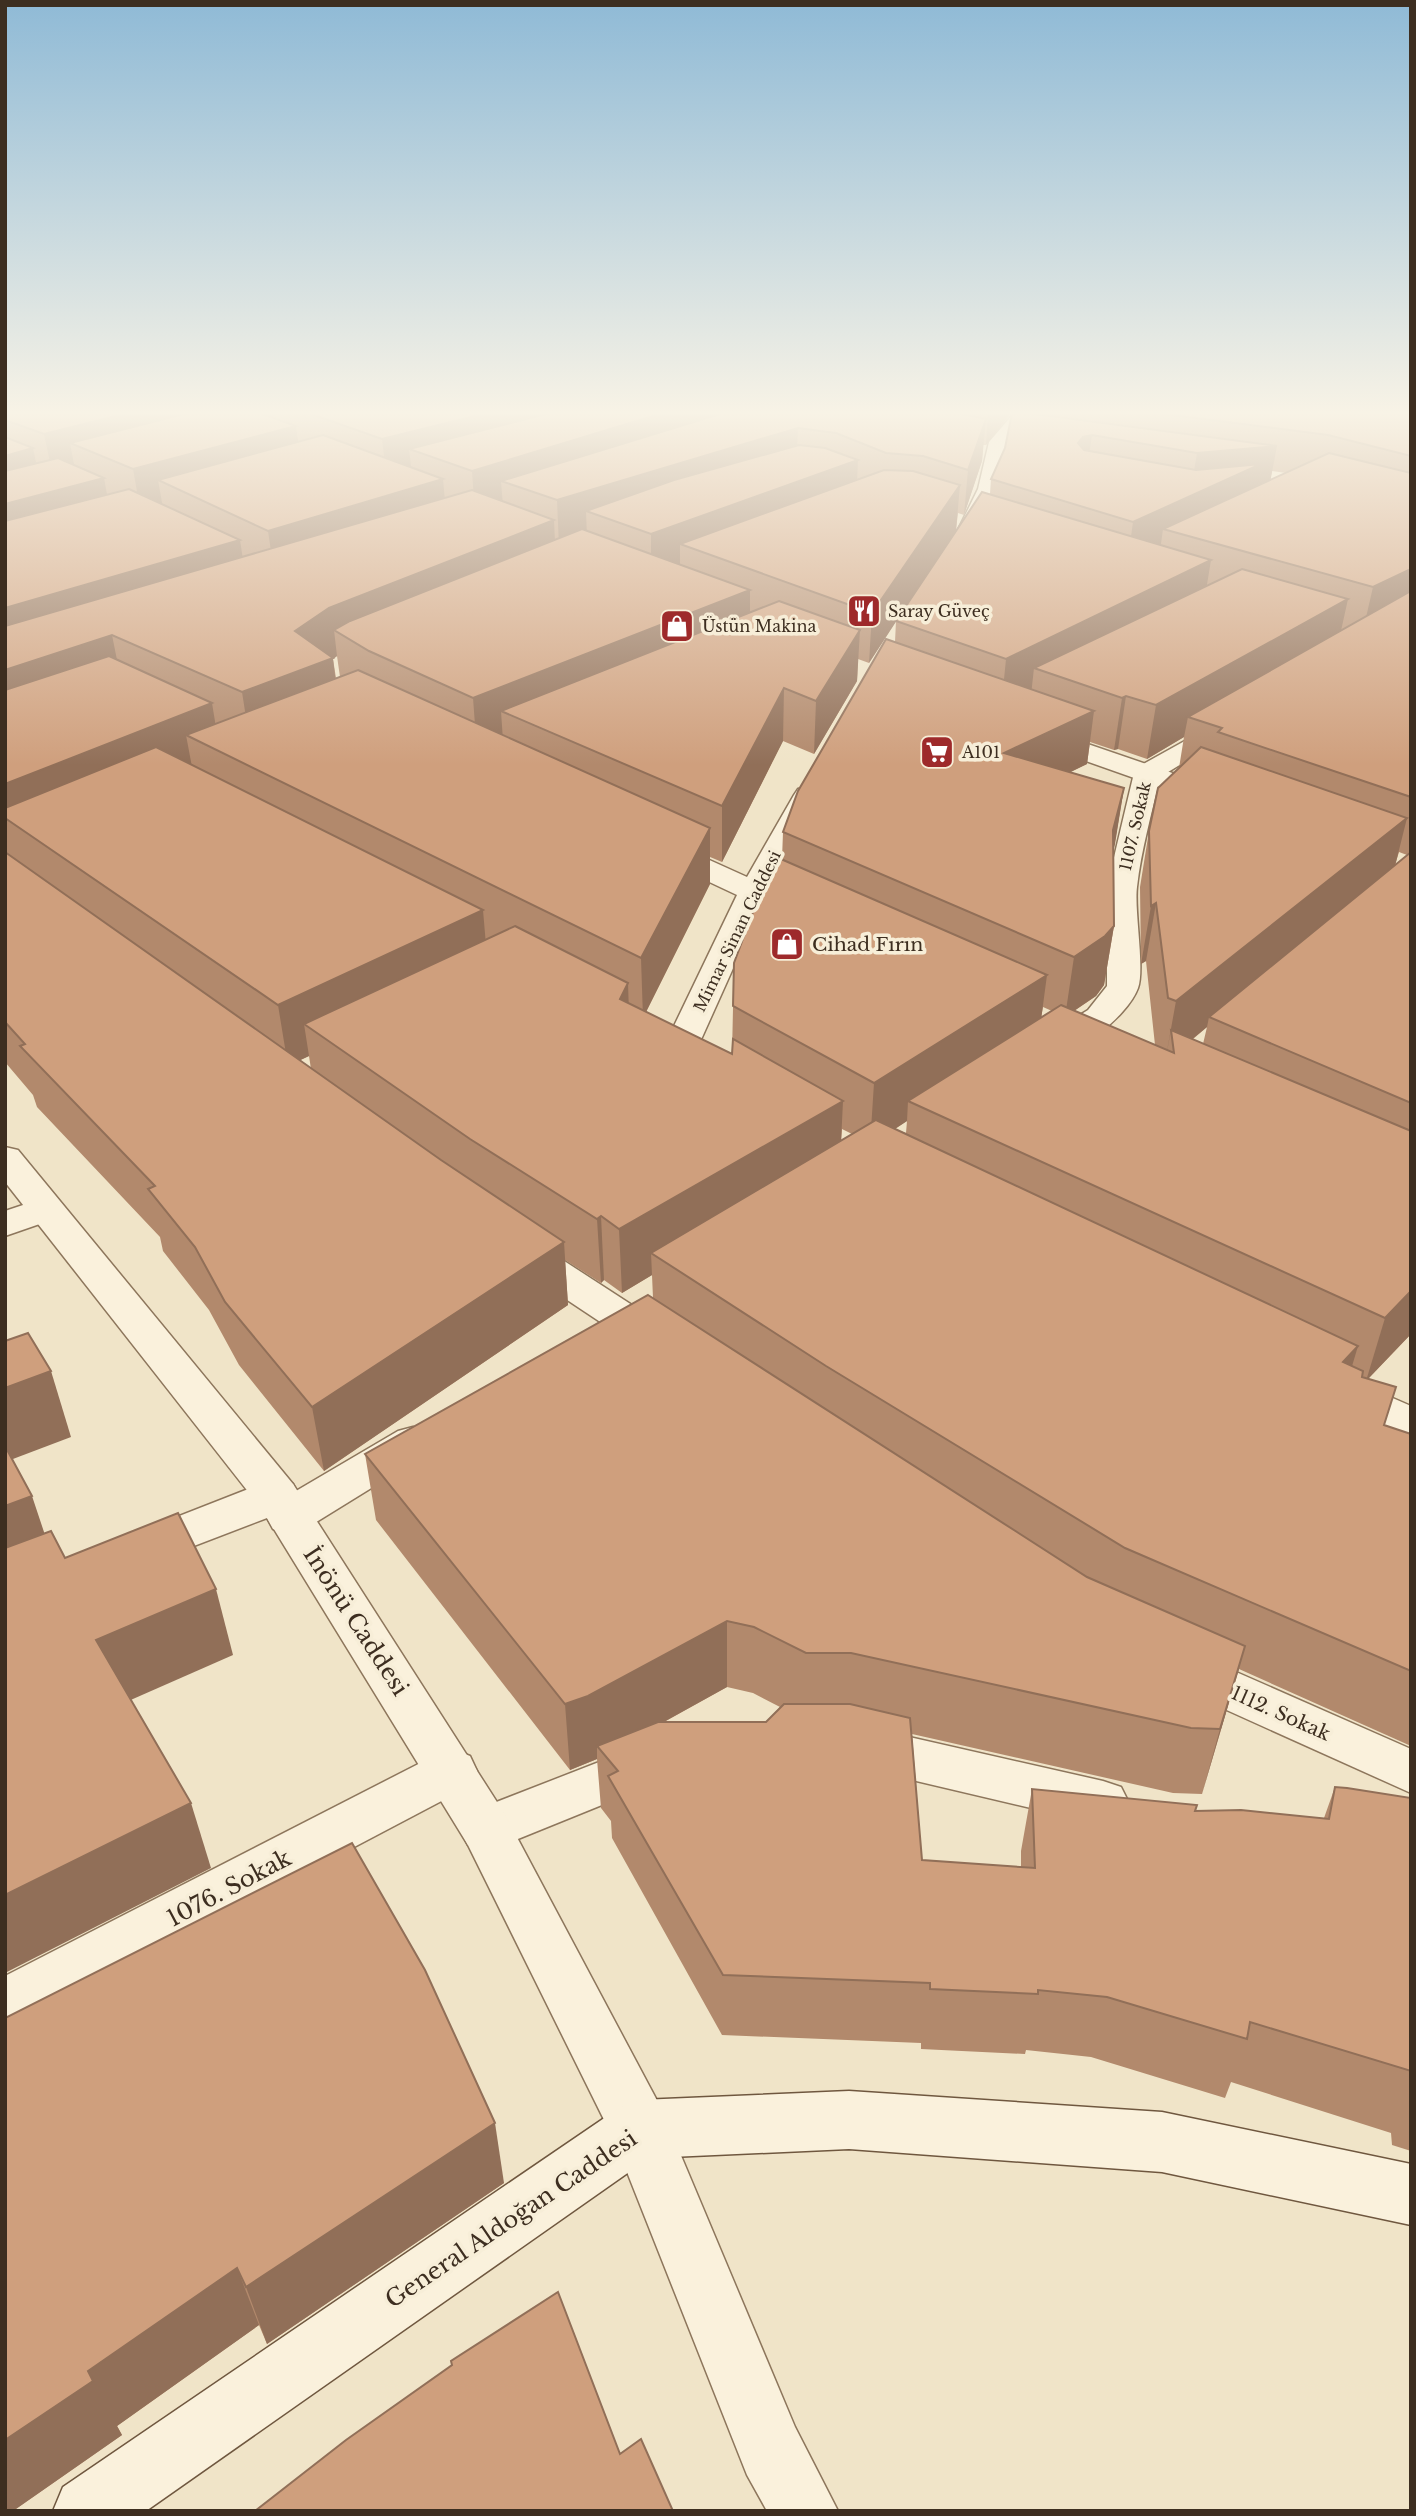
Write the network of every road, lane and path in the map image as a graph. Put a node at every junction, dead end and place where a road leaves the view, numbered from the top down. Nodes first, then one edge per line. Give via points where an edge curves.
1 (977, 530) edge
2 (950, 560) edge
3 (1243, 716) edge
4 (1015, 727) edge
5 (821, 772) edge
6 (1147, 773) junction
7 (1235, 805) edge
8 (640, 839) edge
9 (753, 892) junction
10 (836, 930) edge
11 (1033, 1018) dead end
12 (1070, 1035) junction
13 (1107, 1051) edge
14 (679, 1053) edge
15 (1023, 1065) edge
16 (5, 1158) edge
17 (25, 1217) edge
18 (496, 1234) edge
19 (697, 1368) edge
20 (1304, 1372) edge
21 (1404, 1410) edge
22 (443, 1424) edge
23 (283, 1507) junction
24 (96, 1567) edge
25 (1144, 1651) edge
26 (819, 1744) edge
27 (688, 1749) edge
28 (452, 1771) junction
29 (1411, 1772) edge
30 (1147, 1813) edge
31 (486, 1829) junction
32 (5, 2005) edge
33 (640, 2129) junction
34 (1411, 2195) edge
35 (87, 2511) edge
36 (804, 2511) edge

1 - 2 street
3 - 6 street, 1107. Sokak
4 - 6 street
5 - 9 street, Mimar Sinan Caddesi
6 - 7 street
6 - 12 street, 1107. Sokak via 1122,887 1123,986 1100,1017
8 - 9 street
9 - 10 street
9 - 14 street, Mimar Sinan Caddesi
11 - 12 street
12 - 13 street
12 - 15 street, 1107. Sokak
16 - 17 street, İnönü Caddesi
17 - 23 street, İnönü Caddesi
18 - 19 street
20 - 21 street
22 - 23 street
23 - 24 street
23 - 28 street, İnönü Caddesi
25 - 29 street, 1112. Sokak
26 - 30 street via 845,1744
27 - 31 street
28 - 31 street, İnönü Caddesi
28 - 32 street, 1076. Sokak
31 - 33 street, İnönü Caddesi
33 - 34 street, General Aldoğan Caddesi via 849,2120 1162,2141
33 - 35 street, General Aldoğan Caddesi
33 - 36 street, İnönü Caddesi via 771,2451

